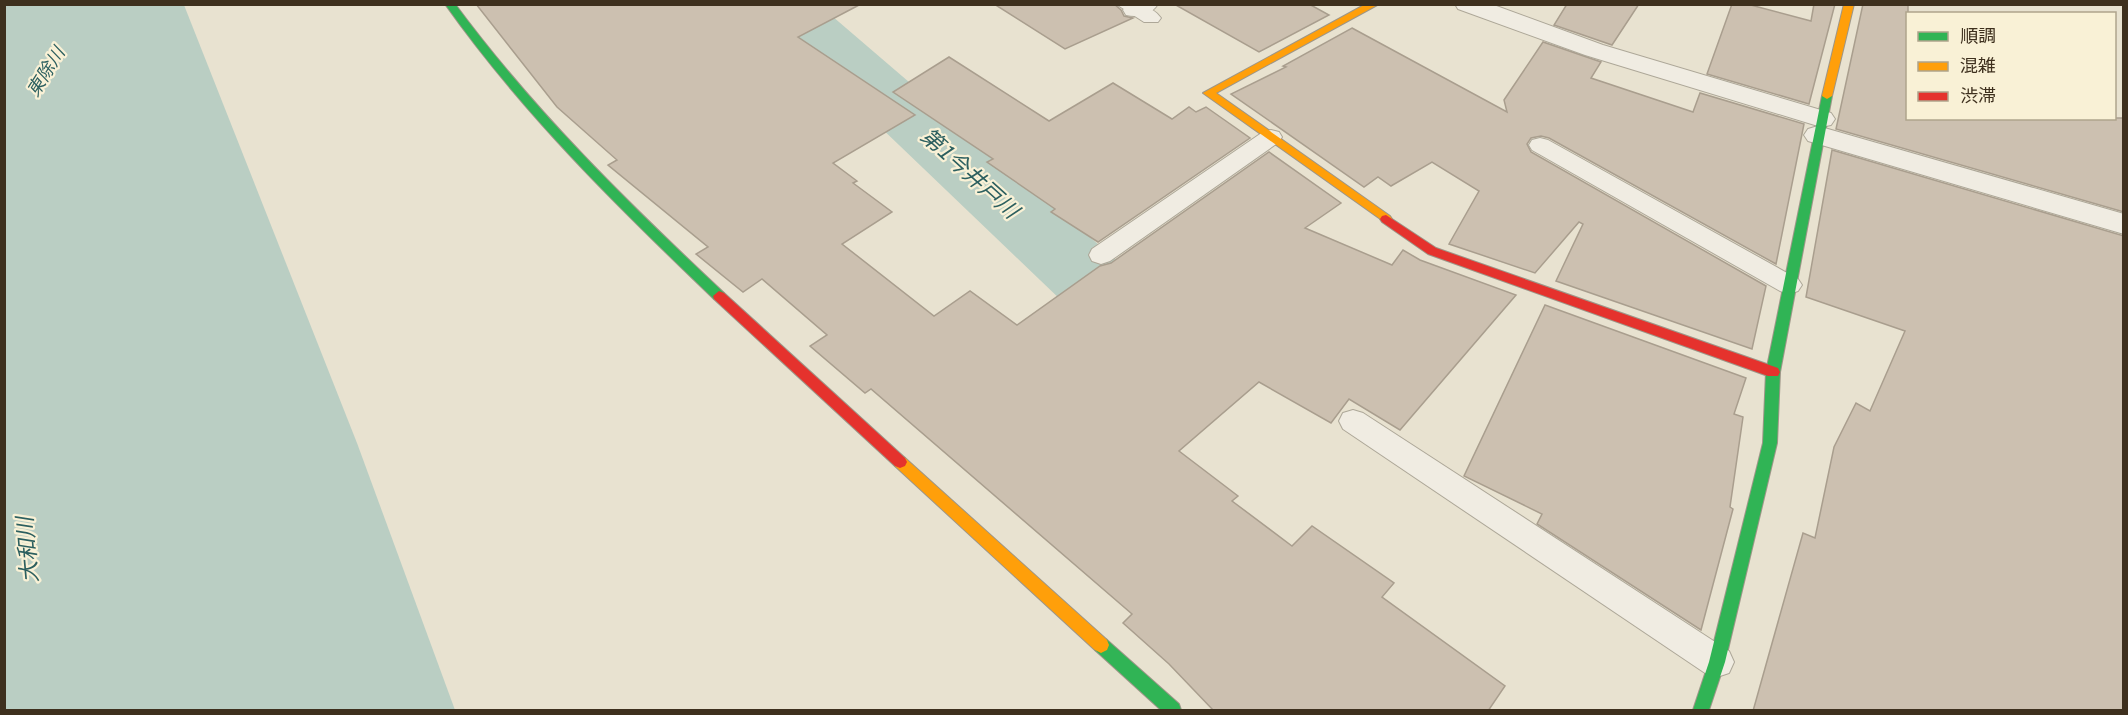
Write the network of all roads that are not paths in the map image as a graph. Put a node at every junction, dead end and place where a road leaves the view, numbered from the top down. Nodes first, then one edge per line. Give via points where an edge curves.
1 (450, 4) edge
2 (1374, 4) edge
3 (1467, 4) edge
4 (1849, 4) edge
5 (1820, 127) junction
6 (1271, 137) junction
7 (1540, 145) dead end
8 (2124, 224) edge
9 (1101, 255) dead end
10 (1789, 285) junction
11 (1773, 372) junction
12 (1353, 422) dead end
13 (1717, 662) junction
14 (1173, 711) edge
15 (1701, 711) edge

1 - 14 street via 483,52 614,197
2 - 6 street via 1209,93
3 - 5 street
4 - 5 street
5 - 8 street
5 - 10 street
6 - 9 lane
6 - 11 street via 1432,251
7 - 10 lane
10 - 11 street
11 - 13 street via 1770,443
12 - 13 lane
13 - 15 street

